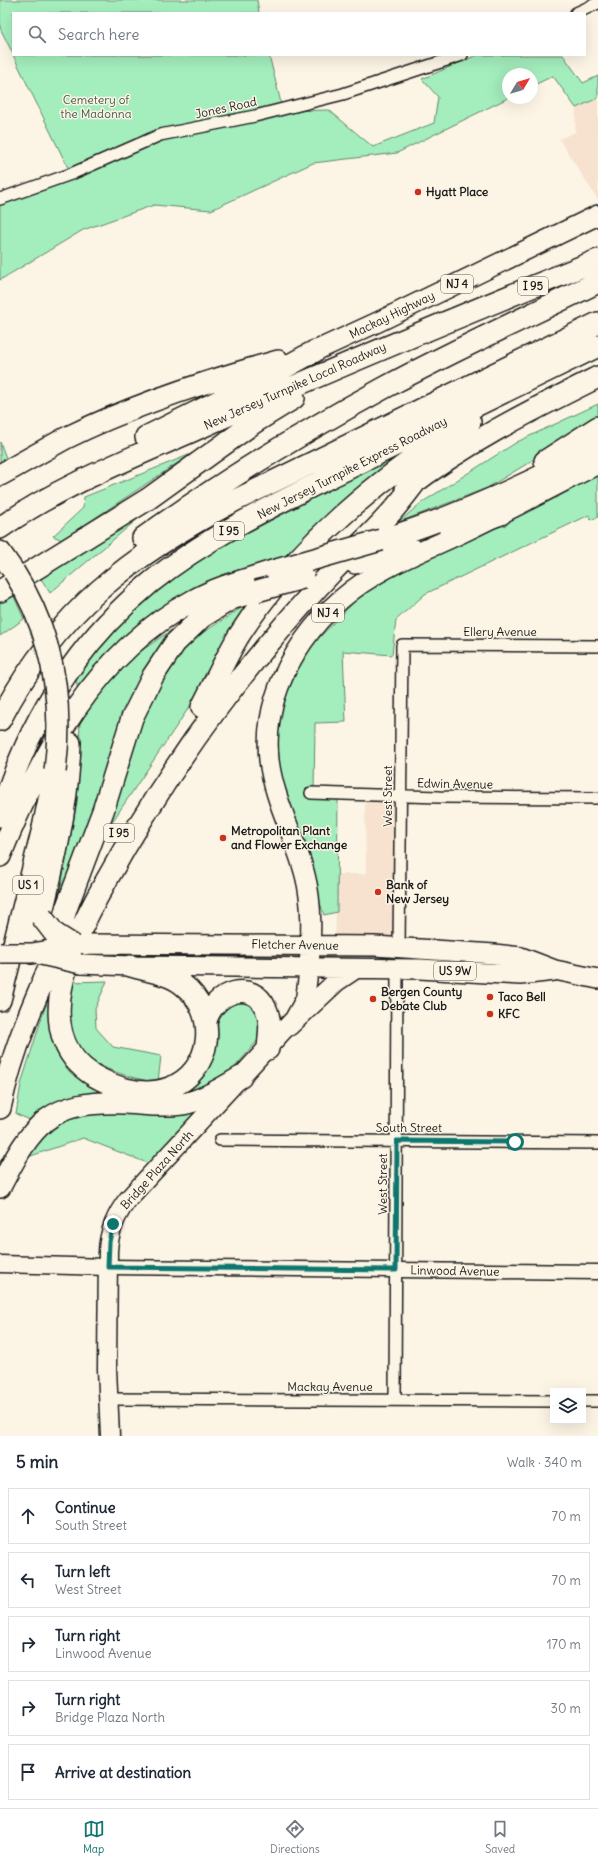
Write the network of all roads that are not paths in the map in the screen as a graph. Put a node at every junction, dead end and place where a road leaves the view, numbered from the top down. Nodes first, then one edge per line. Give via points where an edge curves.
1 (598, 2) edge
2 (578, 12) edge
3 (459, 56) edge
4 (0, 199) edge
5 (598, 215) edge
6 (598, 260) edge
7 (598, 282) edge
8 (598, 310) edge
9 (468, 312) junction
10 (598, 323) edge
11 (598, 346) edge
12 (315, 351) junction
13 (522, 360) junction
14 (564, 362) junction
15 (598, 377) edge
16 (598, 427) edge
17 (598, 447) edge
18 (598, 464) edge
19 (0, 475) edge
20 (417, 480) junction
21 (496, 506) junction
22 (0, 517) edge
23 (0, 528) edge
24 (0, 552) edge
25 (0, 591) edge
26 (30, 601) junction
27 (86, 601) junction
28 (402, 645) joint
29 (598, 646) edge
30 (202, 707) junction
31 (0, 720) edge
32 (311, 793) dead end
33 (401, 796) junction
34 (598, 798) edge
35 (0, 816) edge
36 (0, 856) edge
37 (41, 916) junction
38 (310, 945) junction
39 (76, 948) junction
40 (399, 948) junction
41 (0, 953) edge
42 (32, 953) junction
43 (131, 966) junction
44 (50, 967) junction
45 (309, 968) junction
46 (355, 969) junction
47 (397, 969) junction
48 (555, 970) junction
49 (598, 979) edge
50 (0, 1000) edge
51 (206, 1021) junction
52 (289, 1026) junction
53 (268, 1049) junction
54 (242, 1077) junction
55 (0, 1108) edge
56 (220, 1140) dead end
57 (397, 1141) junction
58 (598, 1143) edge
59 (0, 1187) edge
60 (0, 1264) edge
61 (108, 1267) junction
62 (396, 1270) junction
63 (598, 1272) edge
64 (108, 1399) junction
65 (395, 1400) junction
66 (550, 1401) edge
67 (586, 1401) edge
68 (598, 1401) edge
69 (110, 1436) edge

1 - 2 street
3 - 4 street, Jones Road via 343,94 160,136 71,174
5 - 12 highway, Mackay Highway / NJ 4
6 - 9 highway, New Jersey Turnpike Local Roadway / I 95
7 - 27 highway via 386,387 260,460 134,544
8 - 13 highway via 558,333
9 - 23 highway, New Jersey Turnpike Local Roadway / I 95 via 277,393 98,474 32,508
9 - 25 highway via 429,338 289,401 148,499
10 - 13 highway, New Jersey Turnpike Express Roadway / I 95
11 - 14 highway, New Jersey Turnpike Express Roadway / I 95
12 - 19 highway via 236,373 124,413 67,438
12 - 22 highway via 47,487
13 - 27 highway, New Jersey Turnpike Express Roadway / I 95 via 191,524 126,566
14 - 30 highway via 520,393 426,450 368,494 328,530 287,572 256,611 237,639
14 - 35 highway, New Jersey Turnpike Express Roadway / I 95 via 262,512 194,552 151,583 93,638 58,686 23,749
15 - 20 highway, I 95 via 489,434
16 - 21 highway via 522,476
17 - 21 highway via 528,484
18 - 21 highway, NJ 4
20 - 30 highway, I 95 via 362,526 314,572 262,631
20 - 51 highway via 386,518 333,571 268,643 211,718 170,774 130,839 96,898 74,944 61,985 60,1025 69,1052 79,1066 92,1075 134,1091 159,1091 175,1086 192,1074 203,1057 207,1039
21 - 36 highway, bridge via 441,520 232,584 194,600 159,622 112,663 80,703 45,757
21 - 38 highway, NJ 4 via 385,569 339,601 296,652 274,697 269,758 277,798 306,882
21 - 39 highway, bridge via 415,544 220,604 197,621 175,643 153,676 132,718 110,790 66,909
24 - 26 highway, US 1, bridge
26 - 37 highway, bridge via 48,627 61,658 70,724 69,770 64,812
26 - 50 highway, US 1, bridge via 46,641 55,682 58,725 55,771
27 - 31 highway, New Jersey Turnpike Express Roadway / I 95 via 45,647 21,682
28 - 29 street, Ellery Avenue
28 - 33 street, West Street
30 - 44 highway, I 95 via 146,790 98,868
32 - 33 street, Edwin Avenue
33 - 34 street, Edwin Avenue
33 - 40 street, West Street
37 - 39 highway, bridge via 50,929
37 - 42 highway
38 - 39 highway, Fletcher Avenue / US 9W
38 - 40 highway, Fletcher Avenue / US 9W
38 - 45 highway, NJ 4
39 - 42 highway, Fletcher Avenue / US 9W, bridge
39 - 43 highway, Fletcher Avenue / US 9W
39 - 44 highway
40 - 48 highway, Fletcher Avenue / US 9W via 522,957
41 - 42 highway, Fletcher Avenue / US 9W, bridge
43 - 45 highway, Fletcher Avenue / US 9W
43 - 51 highway via 182,983 194,996
44 - 55 highway, I 95 via 19,1046
45 - 46 highway, Fletcher Avenue / US 9W
45 - 52 main road, Bridge Plaza North via 305,999
46 - 47 highway, Fletcher Avenue / US 9W
46 - 52 highway via 337,981
47 - 48 highway, Fletcher Avenue / US 9W via 520,975
47 - 57 street, West Street
48 - 49 highway, Fletcher Avenue / US 9W
51 - 53 highway via 214,1005 225,995 239,992 254,996 264,1005 269,1016
52 - 53 main road, Bridge Plaza North
53 - 54 main road, Bridge Plaza North
54 - 59 highway via 202,1098 182,1104 96,1102 60,1111 43,1123 30,1137 15,1158
54 - 61 main road, Bridge Plaza North via 117,1215 110,1233
56 - 57 street, South Street
57 - 58 street, South Street
57 - 62 street, West Street
60 - 61 main road, Linwood Avenue
61 - 62 street, Linwood Avenue
61 - 64 main road, Bridge Plaza North
62 - 63 street, Linwood Avenue
62 - 65 street, West Street
64 - 65 street, Mackay Avenue
64 - 69 main road, Bridge Plaza North
65 - 66 street, Mackay Avenue
67 - 68 street

